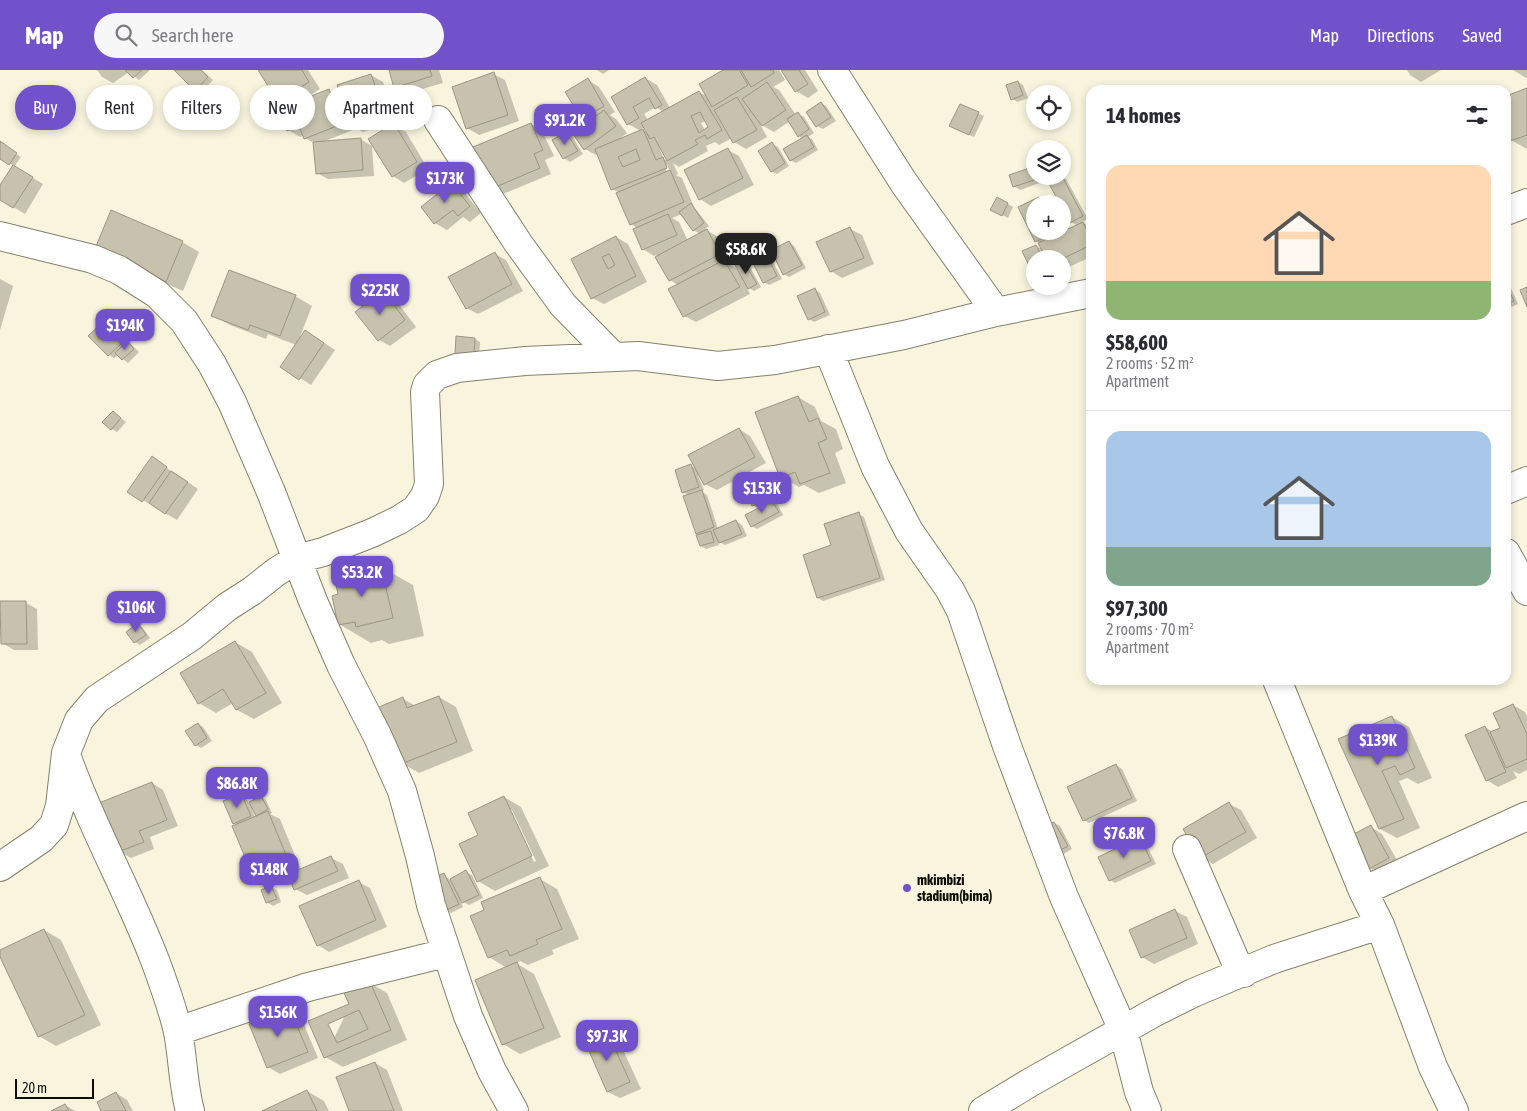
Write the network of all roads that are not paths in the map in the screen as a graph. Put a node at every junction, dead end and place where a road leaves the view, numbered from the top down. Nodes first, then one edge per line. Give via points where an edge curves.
1 (832, 70) edge
2 (438, 120) dead end
3 (1527, 203) edge
4 (1511, 209) edge
5 (0, 236) edge
6 (1086, 294) edge
7 (996, 312) junction
8 (828, 349) junction
9 (614, 357) junction
10 (1527, 481) edge
11 (1511, 488) edge
12 (297, 560) junction
13 (1511, 562) edge
14 (1527, 591) edge
15 (1279, 685) edge
16 (66, 753) junction
17 (1527, 816) edge
18 (1187, 849) dead end
19 (0, 867) edge
20 (1363, 891) junction
21 (1380, 924) junction
22 (446, 953) junction
23 (1244, 973) junction
24 (178, 1030) junction
25 (1123, 1030) junction
26 (190, 1111) edge
27 (514, 1111) edge
28 (983, 1111) edge
29 (1148, 1111) edge
30 (1454, 1111) edge

1 - 7 street via 904,183
2 - 9 street via 518,243 563,305
3 - 4 street
5 - 12 street via 85,257 119,270 158,294 184,321 232,402
6 - 7 street
7 - 8 street
8 - 9 street via 775,360 718,366 638,356
8 - 25 street via 875,466 909,531 961,611 1064,897
9 - 12 street via 469,366 438,375 424,392 429,484 422,502 399,520 372,533
10 - 11 street
12 - 16 street via 227,607 164,656 98,699 79,720
12 - 22 street via 341,665 378,735 402,791
13 - 14 street
15 - 20 street
16 - 19 street via 60,806 54,825 48,833
16 - 24 street via 156,963
17 - 20 street
18 - 23 street via 1235,960
20 - 21 street
21 - 23 street via 1274,959
21 - 30 street via 1433,1067
22 - 24 street via 308,987
22 - 27 street via 468,1016
23 - 25 street via 1193,993
24 - 26 street
25 - 28 street
25 - 29 street via 1139,1092

